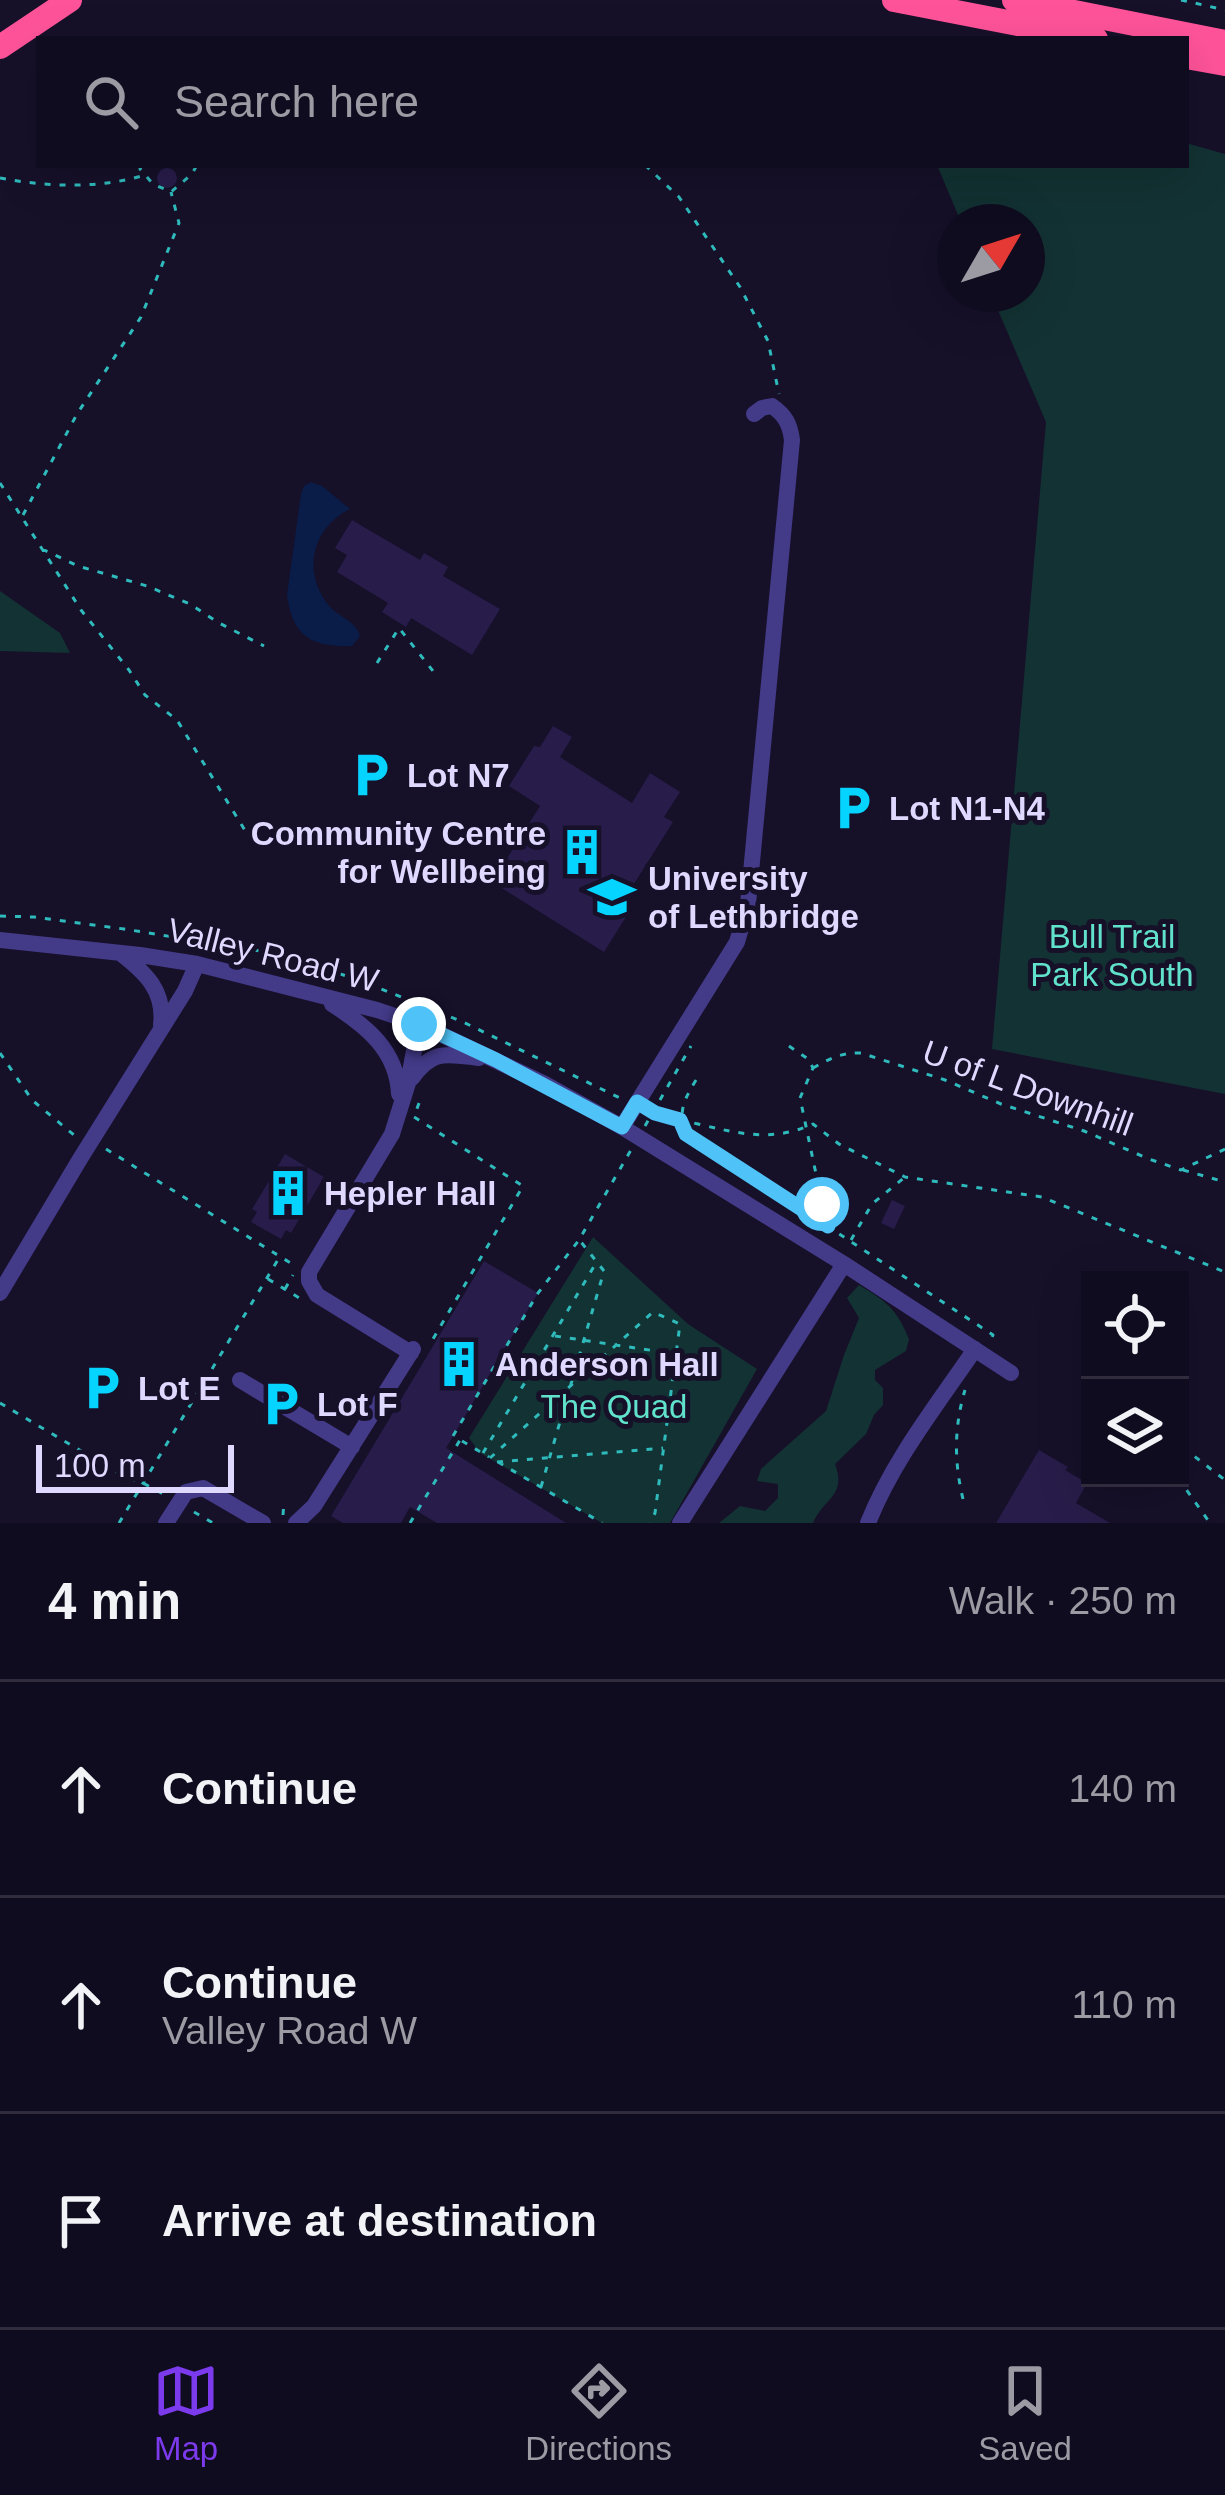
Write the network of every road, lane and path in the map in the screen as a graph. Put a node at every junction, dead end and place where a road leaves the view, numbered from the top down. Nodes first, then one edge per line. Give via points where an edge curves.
1 (70, 0) edge
2 (894, 0) edge
3 (1014, 0) edge
4 (1181, 0) edge
5 (1225, 10) edge
6 (1080, 36) edge
7 (1225, 42) edge
8 (0, 47) edge
9 (1189, 58) edge
10 (1225, 64) edge
11 (140, 168) edge
12 (195, 168) edge
13 (648, 168) edge
14 (146, 176) junction
15 (0, 178) edge
16 (171, 192) junction
17 (754, 414) dead end
18 (783, 414) junction
19 (0, 483) edge
20 (22, 518) junction
21 (41, 548) junction
22 (264, 646) dead end
23 (377, 663) dead end
24 (434, 671) dead end
25 (247, 832) dead end
26 (0, 940) edge
27 (119, 952) junction
28 (197, 964) junction
29 (316, 994) junction
30 (419, 1024) junction
31 (159, 1033) junction
32 (698, 1035) dead end
33 (789, 1046) dead end
34 (0, 1052) edge
35 (496, 1060) junction
36 (813, 1068) junction
37 (697, 1080) dead end
38 (409, 1083) junction
39 (419, 1103) dead end
40 (645, 1107) junction
41 (397, 1118) junction
42 (680, 1120) junction
43 (622, 1127) junction
44 (808, 1127) junction
45 (85, 1136) junction
46 (639, 1137) junction
47 (1225, 1149) edge
48 (1181, 1170) junction
49 (905, 1177) junction
50 (1225, 1182) edge
51 (828, 1226) junction
52 (579, 1240) junction
53 (850, 1241) junction
54 (279, 1257) junction
55 (597, 1262) junction
56 (844, 1264) junction
57 (1225, 1272) edge
58 (309, 1274) junction
59 (0, 1293) edge
60 (553, 1335) junction
61 (584, 1340) junction
62 (616, 1345) junction
63 (417, 1351) junction
64 (979, 1352) junction
65 (676, 1354) junction
66 (1011, 1373) dead end
67 (240, 1380) dead end
68 (571, 1385) junction
69 (966, 1387) dead end
70 (0, 1402) edge
71 (460, 1440) junction
72 (352, 1447) junction
73 (664, 1448) junction
74 (483, 1453) junction
75 (1189, 1456) edge
76 (490, 1457) junction
77 (550, 1457) junction
78 (497, 1462) junction
79 (1225, 1480) edge
80 (143, 1483) junction
81 (541, 1487) junction
82 (1184, 1487) edge
83 (963, 1499) dead end
84 (284, 1501) dead end
85 (179, 1502) junction
86 (119, 1523) edge
87 (166, 1523) edge
88 (213, 1523) edge
89 (262, 1523) edge
90 (285, 1523) edge
91 (296, 1523) edge
92 (410, 1523) edge
93 (602, 1523) edge
94 (650, 1523) edge
95 (680, 1523) edge
96 (868, 1523) edge
97 (1210, 1523) edge

1 - 8 highway
2 - 6 highway
3 - 7 highway
4 - 5 path
9 - 10 highway
11 - 14 path
12 - 16 path
13 - 18 path via 679,197 740,287 768,341
14 - 15 path via 64,186
14 - 16 path
16 - 20 path via 179,223 141,317
17 - 18 street via 772,406
18 - 40 street via 792,440 748,904 737,942
19 - 20 path
20 - 21 path
21 - 22 path via 190,604
21 - 25 path via 146,695 177,720
23 - 24 path via 399,628
26 - 27 street, Valley Road W
27 - 28 street, Valley Road W
27 - 31 street via 159,994
28 - 29 street, Valley Road W
28 - 31 street
29 - 30 street, Valley Road W
29 - 41 street via 384,1048 398,1077
30 - 35 street, Valley Road W
30 - 38 street
31 - 45 street
32 - 40 path
33 - 36 path
34 - 45 path via 32,1100
35 - 38 street via 433,1056
35 - 43 street, Valley Road W
36 - 44 path via 800,1098
36 - 48 path, U of L Downhill via 861,1053
37 - 42 path
38 - 41 street
39 - 63 path via 415,1118 523,1191
40 - 42 path
40 - 43 street
40 - 46 path
41 - 58 street
42 - 44 path via 771,1137
42 - 51 path via 686,1134
43 - 46 street, Valley Road W
44 - 49 path
44 - 51 path
45 - 54 path
45 - 59 street
46 - 52 path
46 - 56 street, Valley Road W
47 - 48 path
48 - 50 path, U of L Downhill
49 - 53 path via 872,1204
49 - 57 path via 1042,1197
51 - 53 path
52 - 55 path
52 - 71 path via 538,1293 453,1436
53 - 64 path via 993,1335
54 - 58 path
54 - 80 path
55 - 60 path
55 - 61 path via 604,1271
56 - 64 street, Valley Road W
56 - 95 street
58 - 63 street via 317,1294
60 - 61 path
60 - 74 path
61 - 62 path
61 - 68 path
62 - 65 path
62 - 65 path via 653,1312 680,1324
62 - 68 path
63 - 72 street
64 - 66 street, Valley Road W
64 - 96 street via 884,1486
65 - 73 path
67 - 72 street
68 - 76 path
68 - 77 path
69 - 83 path via 956,1452
70 - 80 path
71 - 74 path
71 - 92 path
72 - 91 street
73 - 77 path
73 - 94 path
74 - 76 path
75 - 79 path
76 - 78 path
77 - 78 path
77 - 81 path
78 - 81 path
80 - 85 path
80 - 86 path
81 - 93 path
82 - 97 path
84 - 90 path
85 - 87 street
85 - 88 path
85 - 89 street via 203,1488

